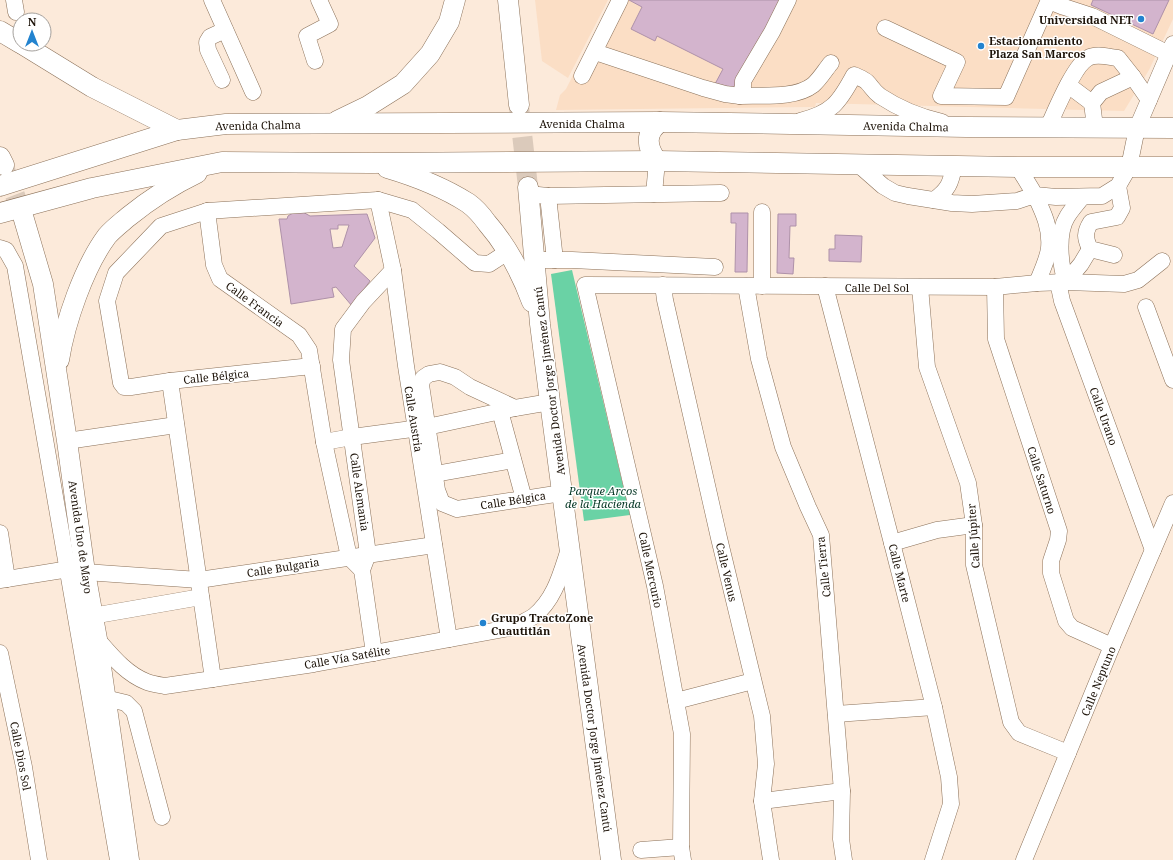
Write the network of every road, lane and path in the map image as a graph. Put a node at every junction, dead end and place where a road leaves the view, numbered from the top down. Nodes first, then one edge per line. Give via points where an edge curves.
1 (212, 0) edge
2 (319, 0) edge
3 (455, 0) edge
4 (508, 0) edge
5 (620, 0) edge
6 (788, 0) edge
7 (1049, 0) edge
8 (1078, 0) edge
9 (1092, 16) junction
10 (885, 28) dead end
11 (225, 30) junction
12 (0, 31) edge
13 (12, 38) edge
14 (1171, 49) edge
15 (36, 52) edge
16 (595, 52) junction
17 (315, 61) dead end
18 (831, 63) dead end
19 (582, 76) dead end
20 (1133, 77) junction
21 (222, 80) dead end
22 (1068, 85) junction
23 (252, 92) dead end
24 (740, 96) junction
25 (1149, 100) junction
26 (1092, 103) junction
27 (519, 105) tunnel mouth
28 (660, 122) junction
29 (331, 124) junction
30 (791, 124) junction
31 (966, 127) junction
32 (1048, 127) junction
33 (1095, 127) junction
34 (1137, 128) junction
35 (1173, 128) edge
36 (177, 130) junction
37 (657, 161) junction
38 (222, 162) junction
39 (371, 163) junction
40 (858, 164) junction
41 (954, 166) junction
42 (1018, 167) junction
43 (1129, 167) junction
44 (1173, 167) edge
45 (0, 186) edge
46 (1118, 186) junction
47 (535, 192) junction
48 (721, 193) dead end
49 (654, 194) junction
50 (1035, 195) junction
51 (1082, 197) junction
52 (378, 200) junction
53 (934, 200) junction
54 (207, 212) junction
55 (762, 212) dead end
56 (0, 213) edge
57 (23, 216) tunnel mouth
58 (3, 249) edge
59 (1090, 249) junction
60 (509, 252) junction
61 (1114, 255) dead end
62 (535, 260) junction
63 (556, 260) junction
64 (1162, 261) dead end
65 (715, 267) dead end
66 (393, 270) junction
67 (1062, 282) junction
68 (1037, 283) junction
69 (585, 285) joint
70 (663, 285) junction
71 (754, 286) junction
72 (825, 286) junction
73 (920, 287) junction
74 (995, 287) junction
75 (1146, 307) dead end
76 (540, 324) junction
77 (312, 366) junction
78 (57, 376) junction
79 (1173, 380) edge
80 (170, 381) junction
81 (550, 402) junction
82 (508, 410) junction
83 (176, 425) junction
84 (421, 427) junction
85 (352, 437) junction
86 (68, 441) junction
87 (324, 442) junction
88 (513, 460) junction
89 (435, 474) junction
90 (562, 493) junction
91 (524, 499) junction
92 (1173, 503) edge
93 (974, 525) junction
94 (0, 533) edge
95 (892, 543) junction
96 (434, 545) junction
97 (569, 548) junction
98 (1153, 550) junction
99 (368, 554) junction
100 (349, 557) junction
101 (362, 570) junction
102 (77, 571) junction
103 (4, 580) edge
104 (199, 580) junction
105 (201, 597) junction
106 (92, 616) junction
107 (449, 638) junction
108 (97, 639) junction
109 (1112, 646) junction
110 (0, 653) edge
111 (374, 653) junction
112 (213, 679) junction
113 (753, 681) junction
114 (105, 698) junction
115 (676, 701) junction
116 (934, 707) junction
117 (836, 714) junction
118 (1068, 753) junction
119 (842, 791) junction
120 (762, 801) junction
121 (162, 817) dead end
122 (641, 850) dead end
123 (682, 853) edge
124 (40, 860) edge
125 (118, 860) edge
126 (129, 860) edge
127 (611, 860) edge
128 (771, 860) edge
129 (844, 860) edge
130 (933, 860) edge
131 (1024, 860) edge

1 - 11 street
2 - 17 street via 330,24 307,36
3 - 29 main road via 449,22 430,54 402,84 368,106
4 - 27 main road
5 - 16 street
6 - 24 street via 743,80
7 - 9 street
7 - 10 street via 1006,97 940,96 957,62
8 - 9 street
9 - 14 street
11 - 21 street via 210,37 207,42 208,50
11 - 23 street
12 - 13 main road
14 - 25 street
15 - 36 main road via 92,87
16 - 19 street
16 - 24 street via 703,88
18 - 24 street via 813,85 800,92
20 - 22 street via 1118,58 1103,55 1088,57 1079,66
20 - 25 street
20 - 26 street via 1101,92
22 - 26 street
22 - 32 street
25 - 34 street
26 - 33 street
28 - 29 main road, Avenida Chalma
28 - 30 main road, Avenida Chalma
28 - 37 main road via 652,129 649,137 650,152
29 - 36 main road, Avenida Chalma via 226,124
30 - 31 main road, Avenida Chalma
30 - 31 street via 816,117 828,110 856,76 866,81 880,96 904,109
31 - 32 main road, Avenida Chalma
32 - 33 main road, Avenida Chalma
33 - 34 main road, Avenida Chalma
34 - 35 main road, Avenida Chalma
34 - 43 street
36 - 45 main road, Avenida Chalma
37 - 39 main road
37 - 40 main road
37 - 49 street
38 - 39 main road
38 - 56 main road via 92,188
38 - 78 main road via 157,196 108,235 89,267 75,301 64,338
39 - 60 main road via 422,181 469,204 495,231
40 - 41 main road
40 - 53 street via 895,193
41 - 42 main road
41 - 53 street via 948,187
42 - 43 main road
42 - 50 street
43 - 44 main road
43 - 46 street
46 - 51 street via 1102,196
46 - 59 street via 1122,208 1117,217 1091,222 1086,230 1086,240
47 - 49 street
47 - 62 main road, Avenida Doctor Jorge Jiménez Cantú
47 - 63 street
48 - 49 street
50 - 51 street
50 - 53 street via 998,203 972,204
50 - 68 street via 1049,229 1050,249
51 - 67 street, Calle Urano via 1066,218 1062,230
52 - 54 street
52 - 60 street via 412,210 475,263 489,264
52 - 66 street, Calle Austria
54 - 77 street, Calle Francia via 214,265 220,279 299,335 309,350
54 - 80 street, Calle Bélgica via 161,226 116,273 107,301 121,383 124,387
55 - 71 street, Calle Tierra
57 - 78 main road, Avenida Uno de Mayo via 43,284
58 - 102 street via 15,266 41,417
59 - 61 street
59 - 67 street via 1081,264
60 - 76 main road via 521,274
62 - 63 street
62 - 76 main road, Avenida Doctor Jorge Jiménez Cantú
63 - 65 street
64 - 67 street, Calle Del Sol via 1138,280 1124,284
66 - 84 street, Calle Austria
66 - 85 street, Calle Alemania via 362,302 343,329 341,360
67 - 68 street, Calle Del Sol
67 - 98 street, Calle Urano via 1062,300
68 - 74 street, Calle Del Sol
69 - 70 street, Calle Del Sol
69 - 115 street, Calle Mercurio via 655,586
70 - 71 street, Calle Del Sol
70 - 113 street, Calle Venus
71 - 72 street, Calle Del Sol
71 - 117 street, Calle Tierra via 759,359 783,447 821,535
72 - 73 street, Calle Del Sol
72 - 95 street, Calle Marte
73 - 74 street, Calle Del Sol
73 - 93 street, Calle Júpiter via 927,367 968,483
74 - 109 street, Calle Saturno via 996,339 1059,532 1050,573 1066,622 1072,628
75 - 79 street
76 - 81 main road, Avenida Doctor Jorge Jiménez Cantú
77 - 80 street, Calle Bélgica
77 - 87 street, Calle Francia
78 - 86 main road, Avenida Uno de Mayo
80 - 83 street
81 - 82 street
81 - 90 main road, Avenida Doctor Jorge Jiménez Cantú
82 - 84 street
82 - 84 street via 455,377 440,372 429,374 423,378 421,385
82 - 88 street
83 - 86 street
83 - 104 street
84 - 85 street
84 - 89 street
84 - 96 street, Calle Austria
85 - 87 street
85 - 99 street, Calle Alemania
86 - 102 main road, Avenida Uno de Mayo
87 - 100 street, Calle Francia
88 - 89 street
88 - 91 street
89 - 91 street, Calle Bélgica via 442,503 457,509
90 - 91 street, Calle Bélgica
90 - 97 main road, Avenida Doctor Jorge Jiménez Cantú
92 - 98 street, Calle Neptuno
93 - 95 street via 937,530
93 - 118 street, Calle Júpiter via 974,565 1011,722 1019,733
94 - 103 street
95 - 116 street, Calle Marte
96 - 99 street, Calle Bulgaria
96 - 107 street, Calle Austria
97 - 107 street, Calle Vía Satélite via 555,590 546,604 533,616 515,627
97 - 127 main road, Avenida Doctor Jorge Jiménez Cantú
98 - 109 street, Calle Neptuno
99 - 100 street, Calle Bulgaria
99 - 101 street, Calle Alemania
100 - 101 street
100 - 104 street, Calle Bulgaria
101 - 111 street, Calle Alemania
102 - 103 street, Calle Bulgaria
102 - 104 street, Calle Bulgaria
102 - 106 main road, Avenida Uno de Mayo
102 - 125 street
104 - 105 street
105 - 106 street
105 - 112 street
106 - 108 main road, Avenida Uno de Mayo
107 - 111 street, Calle Vía Satélite
108 - 112 street, Calle Vía Satélite via 114,659 146,682 165,686
108 - 114 main road, Avenida Uno de Mayo
109 - 118 street, Calle Neptuno
110 - 124 street, Calle Dios Sol
111 - 112 street, Calle Vía Satélite
113 - 115 street
113 - 120 street, Calle Venus via 762,716 766,764
114 - 121 street via 126,703 134,711
114 - 126 main road, Avenida Uno de Mayo
115 - 123 street, Calle Mercurio via 682,734
116 - 117 street
116 - 130 street, Calle Marte via 949,777 951,804
117 - 119 street, Calle Tierra
118 - 131 street, Calle Neptuno
119 - 120 street
119 - 129 street, Calle Tierra via 841,838
120 - 128 street, Calle Venus
122 - 123 street

